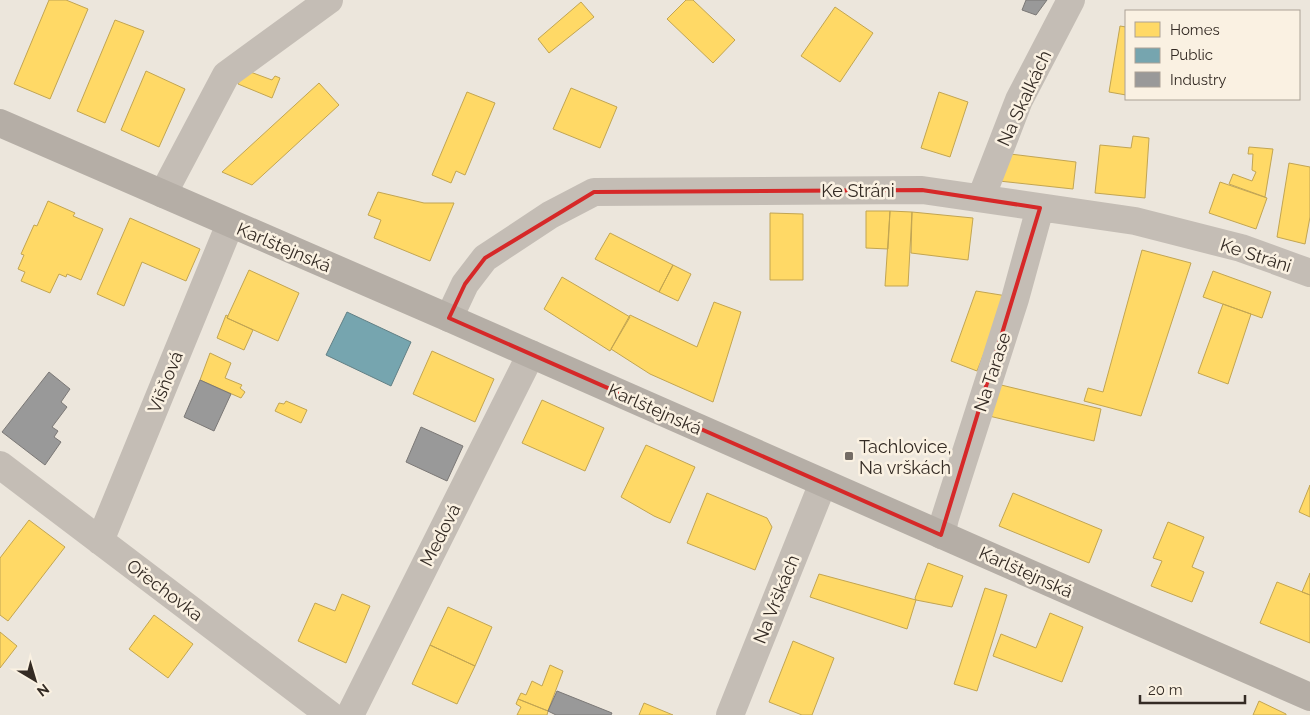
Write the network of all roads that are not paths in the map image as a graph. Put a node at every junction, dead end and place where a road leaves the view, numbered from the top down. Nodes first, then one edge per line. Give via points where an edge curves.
1 (329, 0) edge
2 (1071, 0) edge
3 (0, 123) edge
4 (163, 194) junction
5 (981, 198) junction
6 (1040, 208) junction
7 (230, 224) junction
8 (1310, 273) edge
9 (449, 318) junction
10 (531, 354) junction
11 (0, 465) edge
12 (823, 483) junction
13 (942, 535) junction
14 (100, 541) junction
15 (1310, 696) edge
16 (330, 715) edge
17 (350, 715) edge
18 (730, 715) edge

1 - 4 street via 226,75
2 - 5 street, Na Skalkách via 1019,100
3 - 4 main road, Karlštejnská
4 - 7 main road, Karlštejnská
5 - 6 street, Ke Stráni
5 - 9 street, Ke Stráni via 922,190 594,192 550,215 485,258 465,284
6 - 8 street, Ke Stráni via 1135,221 1242,248
6 - 13 street, Na Tarase
7 - 9 main road, Karlštejnská
7 - 14 street, Višňová
9 - 10 main road, Karlštejnská
10 - 12 main road, Karlštejnská
10 - 17 street, Medová
11 - 14 street, Ořechovka
12 - 13 main road, Karlštejnská
12 - 18 street, Na Vrškách
13 - 15 main road, Karlštejnská
14 - 16 street, Ořechovka

